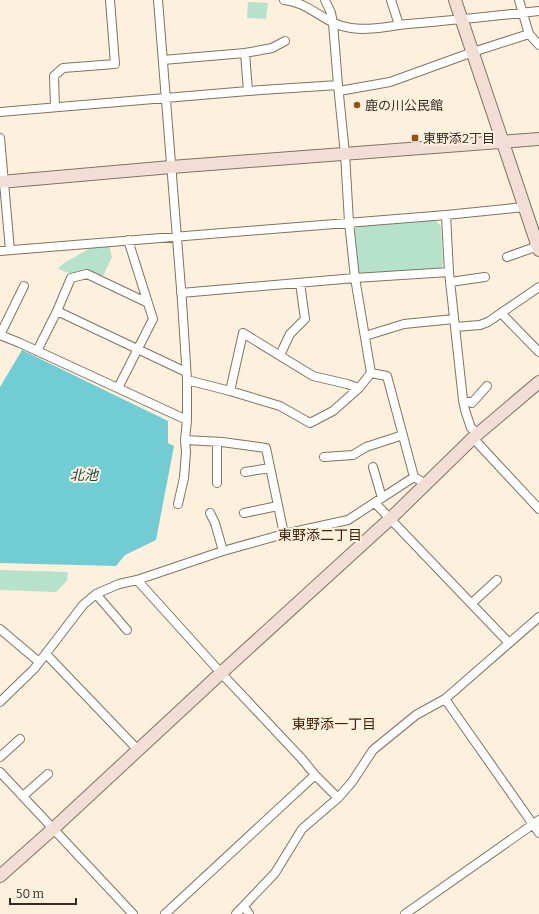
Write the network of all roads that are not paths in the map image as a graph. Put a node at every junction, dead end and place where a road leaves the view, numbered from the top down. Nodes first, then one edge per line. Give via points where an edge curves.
1 (110, 0) edge
2 (158, 0) edge
3 (284, 0) edge
4 (312, 0) edge
5 (325, 0) edge
6 (391, 0) edge
7 (455, 0) edge
8 (520, 0) edge
9 (306, 6) junction
10 (539, 11) edge
11 (523, 13) junction
12 (462, 19) junction
13 (333, 23) junction
14 (399, 25) junction
15 (529, 34) junction
16 (285, 41) dead end
17 (539, 45) edge
18 (473, 52) junction
19 (245, 53) junction
20 (163, 60) junction
21 (338, 88) junction
22 (248, 91) junction
23 (166, 98) junction
24 (56, 106) junction
25 (0, 112) edge
26 (0, 138) edge
27 (539, 139) edge
28 (502, 142) junction
29 (345, 154) junction
30 (171, 167) junction
31 (2, 181) edge
32 (524, 207) junction
33 (446, 215) junction
34 (349, 222) junction
35 (178, 236) junction
36 (128, 240) junction
37 (538, 248) edge
38 (0, 250) edge
39 (10, 250) junction
40 (507, 256) dead end
41 (449, 272) junction
42 (486, 277) dead end
43 (355, 278) junction
44 (450, 282) junction
45 (300, 283) junction
46 (24, 286) dead end
47 (539, 287) edge
48 (181, 293) junction
49 (148, 303) junction
50 (57, 311) junction
51 (501, 313) junction
52 (454, 323) junction
53 (0, 335) edge
54 (365, 336) junction
55 (138, 349) junction
56 (37, 351) junction
57 (539, 352) edge
58 (280, 355) junction
59 (372, 373) junction
60 (186, 376) junction
61 (539, 382) edge
62 (487, 386) dead end
63 (118, 388) junction
64 (359, 388) junction
65 (230, 391) junction
66 (463, 400) junction
67 (187, 420) junction
68 (403, 435) junction
69 (476, 436) junction
70 (185, 440) junction
71 (217, 442) junction
72 (324, 457) dead end
73 (373, 467) dead end
74 (270, 468) junction
75 (245, 472) dead end
76 (414, 477) junction
77 (217, 483) dead end
78 (426, 484) junction
79 (379, 500) junction
80 (178, 504) dead end
81 (278, 506) junction
82 (539, 509) edge
83 (210, 513) dead end
84 (244, 513) dead end
85 (391, 518) junction
86 (284, 534) junction
87 (223, 551) junction
88 (137, 580) junction
89 (497, 580) dead end
90 (488, 589) junction
91 (96, 594) junction
92 (494, 595) dead end
93 (472, 603) junction
94 (539, 618) edge
95 (0, 629) edge
96 (127, 630) dead end
97 (509, 644) junction
98 (46, 654) junction
99 (40, 662) junction
100 (221, 673) junction
101 (445, 699) junction
102 (0, 702) edge
103 (20, 739) dead end
104 (138, 750) junction
105 (0, 757) edge
106 (0, 773) edge
107 (48, 774) dead end
108 (315, 775) junction
109 (23, 796) junction
110 (338, 798) junction
111 (536, 822) edge
112 (54, 828) junction
113 (539, 833) edge
114 (0, 876) edge
115 (244, 906) junction
116 (133, 914) edge
117 (165, 914) edge
118 (236, 914) edge
119 (249, 914) edge
120 (405, 914) edge

1 - 24 street via 115,64 63,68 54,76
2 - 20 street
3 - 9 street
4 - 9 street
5 - 13 street
6 - 14 street
7 - 12 street
8 - 11 street
9 - 13 street
10 - 11 street
11 - 12 street
11 - 15 street
12 - 14 street
12 - 18 street
13 - 14 street via 350,28 370,29
13 - 21 street
15 - 17 street
15 - 18 street
16 - 19 street via 272,48
18 - 21 street via 390,82
18 - 28 street
19 - 20 street
19 - 22 street
20 - 23 street
21 - 22 street
21 - 29 street
22 - 23 street
23 - 24 street
23 - 30 street
24 - 25 street
26 - 31 street
27 - 28 street
28 - 29 street
28 - 32 street
29 - 30 street
29 - 34 street
30 - 31 street
30 - 35 street
31 - 39 street
32 - 33 street
32 - 37 street
33 - 34 street
33 - 41 street
34 - 35 street
34 - 43 street
35 - 36 street
35 - 48 street
36 - 39 street
36 - 49 street
37 - 40 street
38 - 39 street
41 - 43 street
41 - 44 street
42 - 44 street
43 - 45 street
43 - 54 street
44 - 52 street
45 - 48 street
45 - 58 street via 305,319 290,334
46 - 53 street
47 - 51 street
48 - 60 street
49 - 50 street via 87,274 71,278
49 - 55 street via 153,319
50 - 55 street
50 - 56 street
51 - 52 street via 480,324
51 - 57 street
52 - 54 street via 404,324
52 - 66 street
53 - 56 street
54 - 59 street
55 - 60 street
55 - 63 street
56 - 63 street
58 - 64 street via 313,376
58 - 65 street via 243,333
59 - 64 street
59 - 68 street via 387,376
60 - 65 street
60 - 67 street
61 - 69 street
62 - 66 street via 472,403
63 - 67 street
64 - 65 street via 333,411 310,423 280,406
66 - 69 street
67 - 70 street
68 - 72 street via 366,447 353,455
68 - 76 street
69 - 78 street
69 - 82 street
70 - 71 street
70 - 80 street via 184,478
71 - 74 street via 266,448
71 - 77 street
73 - 79 street
74 - 75 street
74 - 81 street
76 - 78 street
76 - 79 street
78 - 85 street
79 - 85 street
79 - 86 street via 348,520
81 - 84 street
81 - 86 street
83 - 87 street
85 - 93 street
85 - 100 street
86 - 87 street
87 - 88 street
88 - 91 street via 119,584
88 - 100 street
89 - 90 street
90 - 92 street
90 - 93 street
91 - 96 street
91 - 98 street via 83,605
93 - 97 street
94 - 97 street
95 - 99 street
97 - 101 street
98 - 99 street
98 - 104 street
99 - 102 street
100 - 104 street
100 - 108 street
101 - 110 street via 416,715 373,750
101 - 111 street
103 - 105 street
104 - 112 street
106 - 109 street
107 - 109 street
108 - 110 street
108 - 117 street
109 - 112 street
110 - 115 street via 302,829 275,873
111 - 113 street
111 - 120 street
112 - 114 street
112 - 116 street
115 - 118 street
115 - 119 street

